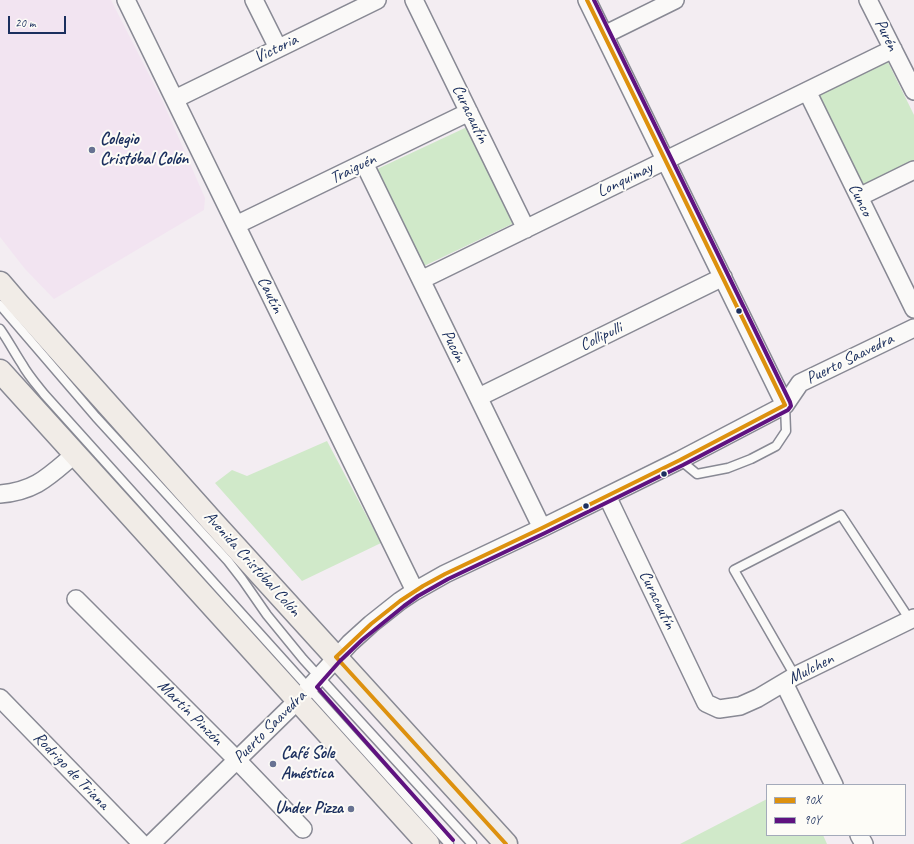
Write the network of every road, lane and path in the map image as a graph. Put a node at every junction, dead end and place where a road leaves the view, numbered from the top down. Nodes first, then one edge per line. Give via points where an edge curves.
1 (126, 0) edge
2 (254, 0) edge
3 (377, 0) edge
4 (414, 0) edge
5 (587, 0) edge
6 (675, 0) edge
7 (868, 0) edge
8 (604, 35) junction
9 (278, 48) junction
10 (893, 49) junction
11 (807, 91) junction
12 (914, 91) edge
13 (174, 99) junction
14 (469, 112) junction
15 (665, 160) junction
16 (364, 163) junction
17 (914, 170) edge
18 (859, 197) junction
19 (236, 225) junction
20 (526, 229) junction
21 (722, 277) junction
22 (421, 280) junction
23 (0, 283) edge
24 (0, 304) edge
25 (914, 309) edge
26 (914, 328) edge
27 (0, 329) edge
28 (0, 370) edge
29 (479, 397) junction
30 (785, 405) junction
31 (75, 454) junction
32 (680, 460) junction
33 (0, 494) edge
34 (607, 496) junction
35 (542, 528) junction
36 (414, 591) junction
37 (76, 599) dead end
38 (913, 622) edge
39 (336, 657) junction
40 (789, 680) junction
41 (308, 688) junction
42 (0, 698) edge
43 (706, 703) joint
44 (237, 760) junction
45 (834, 784) edge
46 (303, 830) dead end
47 (142, 844) edge
48 (151, 844) edge
49 (428, 844) edge
50 (449, 844) edge
51 (472, 844) edge
52 (506, 844) edge

1 - 13 street, Cautín
2 - 9 street
3 - 9 street, Victoria
4 - 14 street, Curacautín
5 - 8 street
6 - 8 street
7 - 10 street, Purén
8 - 15 street
9 - 13 street, Victoria
10 - 11 street, Lonquimay
10 - 12 street, Purén
11 - 15 street, Lonquimay
11 - 18 street, Cunco
13 - 19 street, Cautín
14 - 16 street, Traiguén
14 - 20 street, Curacautín
15 - 20 street, Lonquimay
15 - 21 street
16 - 19 street, Traiguén
16 - 22 street, Pucón
17 - 18 street
18 - 25 street, Cunco
19 - 36 street, Cautín
20 - 22 street, Lonquimay
21 - 29 street, Collipulli
21 - 30 street
22 - 29 street, Pucón
23 - 39 main road, Avenida Cristóbal Colón
24 - 41 lane via 96,417 228,561 279,630
26 - 30 street, Puerto Saavedra via 800,383
27 - 41 lane via 44,394
28 - 31 main road
29 - 35 street, Pucón
30 - 32 street, Puerto Saavedra
30 - 32 lane via 786,431 776,446 758,456 728,468 697,474
31 - 33 street via 30,488
31 - 41 main road
32 - 34 street, Puerto Saavedra
34 - 35 street, Puerto Saavedra
34 - 43 street, Curacautín
35 - 36 street, Puerto Saavedra
36 - 39 street, Puerto Saavedra via 371,624
37 - 44 street, Martín Pinzón
38 - 40 street, Mulchen
38 - 40 lane via 841,515 734,570
39 - 41 street, Puerto Saavedra
39 - 52 main road, Avenida Cristóbal Colón
40 - 43 street, Mulchen via 740,706 719,709
40 - 45 street
41 - 44 street, Puerto Saavedra
41 - 49 main road
41 - 50 lane
41 - 51 lane
42 - 47 street, Rodrigo de Triana
44 - 46 street, Martín Pinzón
44 - 48 street, Puerto Saavedra

